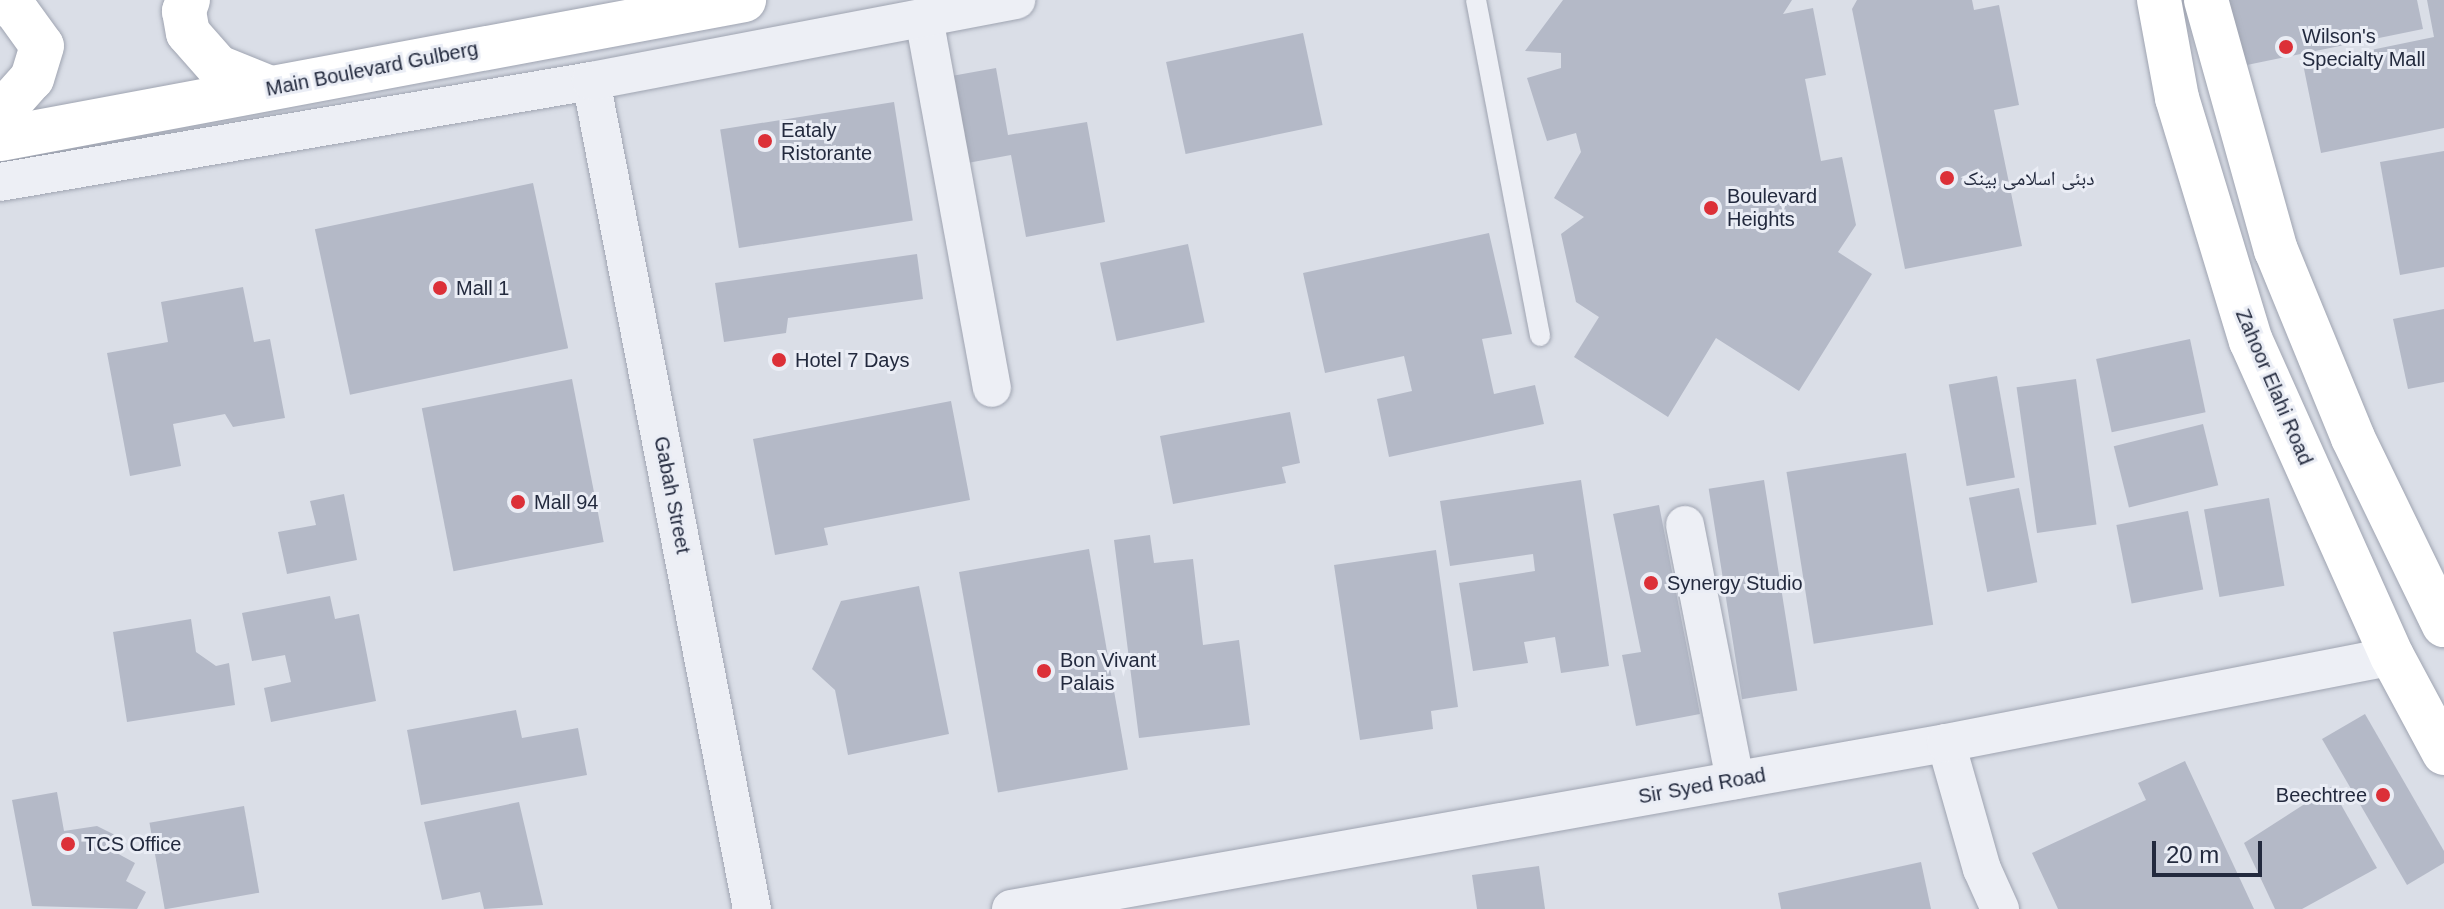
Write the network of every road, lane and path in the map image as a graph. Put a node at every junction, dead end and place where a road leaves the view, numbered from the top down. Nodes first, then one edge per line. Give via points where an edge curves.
1 (0, 0) edge
2 (188, 0) edge
3 (744, 0) edge
4 (1016, 0) edge
5 (1476, 0) edge
6 (2159, 0) edge
7 (2206, 0) edge
8 (924, 18) junction
9 (591, 81) junction
10 (270, 88) junction
11 (0, 114) edge
12 (0, 139) edge
13 (0, 182) edge
14 (1540, 336) dead end
15 (992, 388) dead end
16 (1685, 525) dead end
17 (2444, 625) edge
18 (2392, 656) junction
19 (1946, 743) junction
20 (2444, 753) edge
21 (1735, 780) junction
22 (1020, 908) edge
23 (752, 909) edge
24 (2000, 909) edge

1 - 11 main road via 16,10 42,46 32,78
2 - 10 main road via 188,33 218,67
3 - 10 main road, Main Boulevard Gulberg
4 - 8 street
5 - 14 lane
6 - 18 main road, Zahoor Elahi Road via 2177,98 2251,341
7 - 17 main road via 2276,250 2353,438
8 - 9 street
8 - 15 street
9 - 13 street
9 - 23 street, Gabah Street
10 - 12 main road, Main Boulevard Gulberg
16 - 21 street
18 - 19 street, Sir Syed Road
18 - 20 main road, Zahoor Elahi Road
19 - 21 street, Sir Syed Road
19 - 24 street via 1982,869
21 - 22 street, Sir Syed Road

